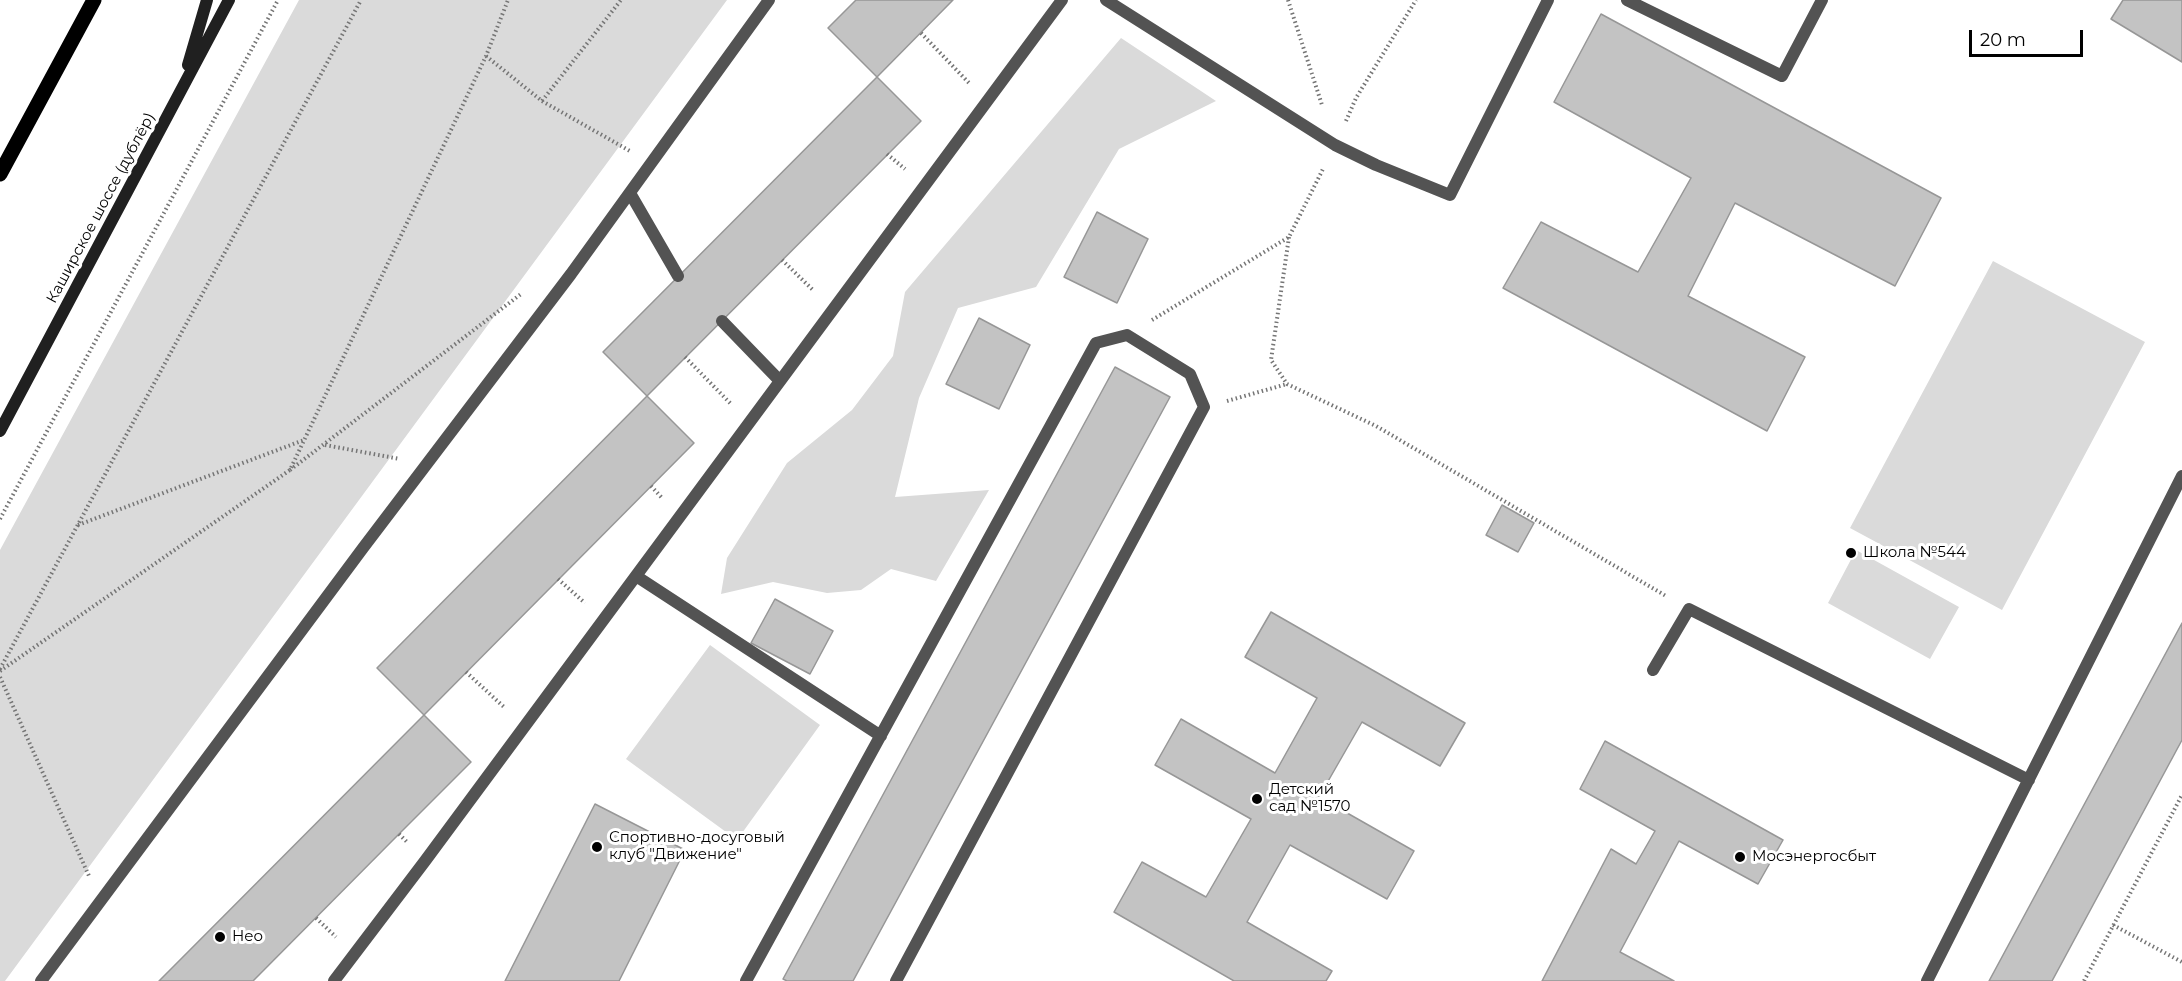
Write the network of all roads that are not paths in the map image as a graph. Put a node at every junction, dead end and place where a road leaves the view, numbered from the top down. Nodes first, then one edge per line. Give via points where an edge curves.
1 (94, 0) edge
2 (207, 0) edge
3 (229, 0) edge
4 (769, 0) edge
5 (1062, 0) edge
6 (1106, 0) edge
7 (1548, 0) edge
8 (1627, 0) edge
9 (1822, 0) edge
10 (180, 89) junction
11 (0, 174) edge
12 (630, 193) junction
13 (678, 276) dead end
14 (722, 321) dead end
15 (780, 381) junction
16 (0, 431) edge
17 (2182, 476) edge
18 (636, 576) junction
19 (1653, 670) dead end
20 (881, 736) junction
21 (2029, 780) junction
22 (41, 981) edge
23 (334, 981) edge
24 (747, 981) edge
25 (896, 981) edge
26 (1927, 981) edge

1 - 11 main road
2 - 10 main road
3 - 10 main road, Каширское шоссе (дублёр)
4 - 12 lane
5 - 15 lane
6 - 7 lane via 1335,145 1450,195
8 - 9 lane via 1782,76
10 - 16 main road, Каширское шоссе (дублёр)
12 - 13 lane
12 - 22 lane
14 - 15 lane
15 - 18 lane
17 - 21 lane
18 - 20 lane
18 - 23 lane
19 - 21 lane via 1689,609
20 - 24 lane
20 - 25 lane via 1096,343 1126,335 1190,374 1204,407
21 - 26 lane

